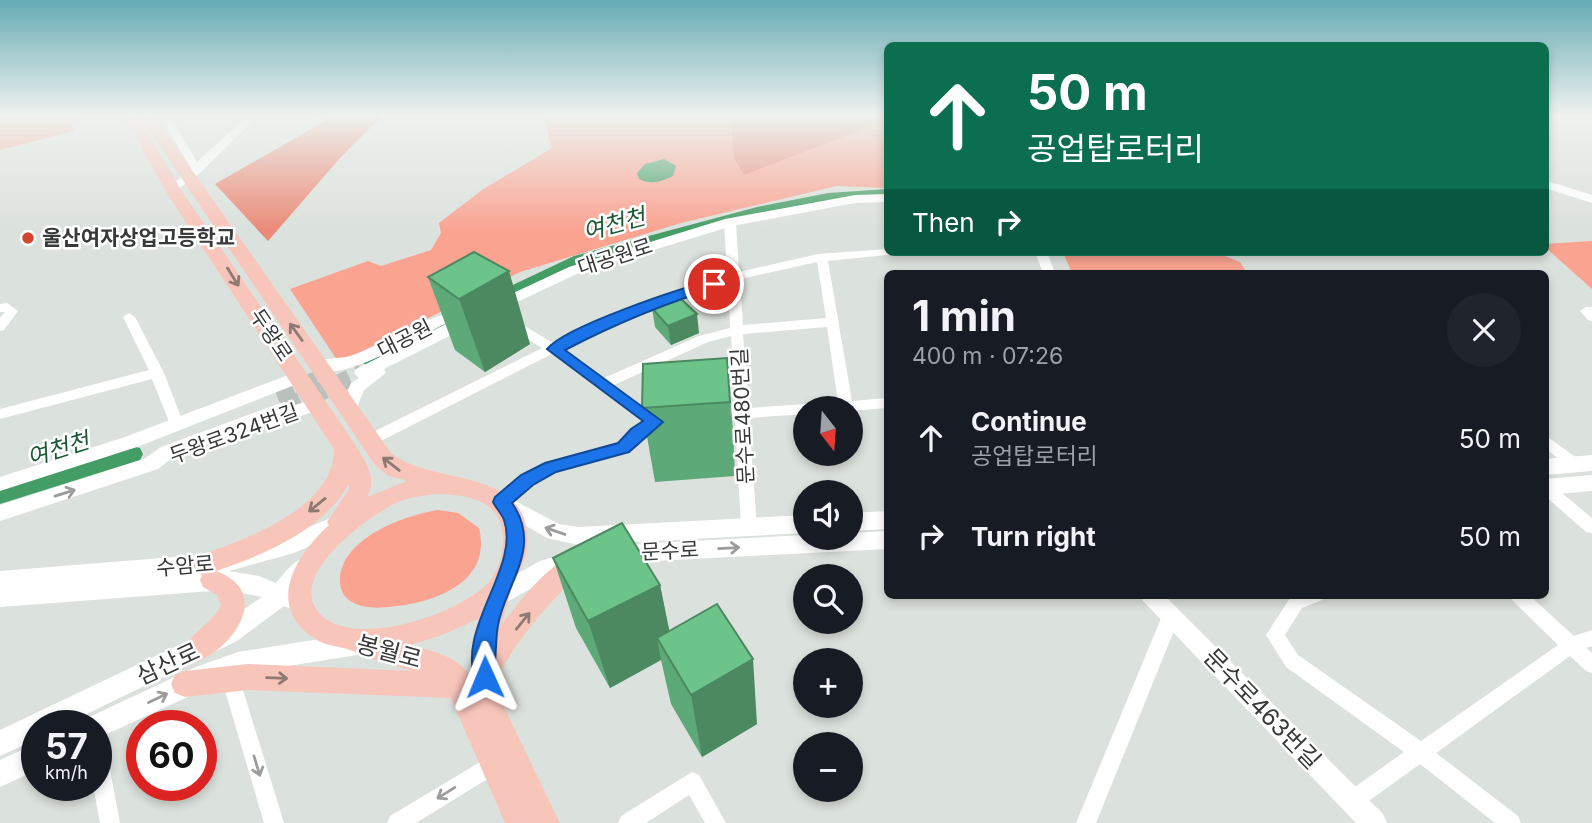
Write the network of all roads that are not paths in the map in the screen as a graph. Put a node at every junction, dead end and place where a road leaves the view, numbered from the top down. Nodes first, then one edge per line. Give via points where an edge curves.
1 (155, 154) edge
2 (179, 154) edge
3 (185, 154) edge
4 (213, 154) edge
5 (194, 173) junction
6 (1549, 185) edge
7 (173, 190) junction
8 (884, 198) edge
9 (1592, 199) edge
10 (730, 222) junction
11 (884, 252) edge
12 (822, 258) junction
13 (735, 278) junction
14 (5, 308) edge
15 (487, 311) junction
16 (1592, 311) edge
17 (129, 317) dead end
18 (1592, 317) edge
19 (832, 322) junction
20 (0, 327) edge
21 (738, 330) junction
22 (554, 349) junction
23 (320, 366) junction
24 (357, 370) junction
25 (157, 373) junction
26 (299, 377) junction
27 (602, 385) junction
28 (844, 396) edge
29 (884, 403) edge
30 (317, 404) junction
31 (863, 404) edge
32 (349, 408) junction
33 (793, 410) edge
34 (0, 414) edge
35 (743, 414) junction
36 (706, 417) edge
37 (680, 419) edge
38 (655, 422) junction
39 (177, 425) junction
40 (370, 440) junction
41 (1549, 442) edge
42 (345, 447) junction
43 (111, 449) junction
44 (151, 464) junction
45 (1584, 464) edge
46 (1549, 467) edge
47 (1592, 483) edge
48 (0, 484) edge
49 (454, 485) junction
50 (1549, 487) edge
51 (1549, 490) edge
52 (501, 502) junction
53 (361, 512) junction
54 (0, 513) edge
55 (884, 520) edge
56 (863, 521) edge
57 (793, 525) edge
58 (336, 526) junction
59 (749, 527) junction
60 (1592, 527) edge
61 (884, 540) edge
62 (315, 554) junction
63 (594, 556) junction
64 (207, 573) junction
65 (0, 581) edge
66 (501, 589) junction
67 (0, 597) edge
68 (1142, 599) edge
69 (1154, 599) edge
70 (1306, 599) edge
71 (1522, 599) edge
72 (292, 601) junction
73 (1171, 616) junction
74 (1592, 638) edge
75 (368, 642) junction
76 (1572, 645) junction
77 (195, 651) junction
78 (1592, 664) edge
79 (230, 677) junction
80 (185, 684) junction
81 (474, 684) junction
82 (112, 719) edge
83 (0, 743) edge
84 (494, 744) junction
85 (1420, 752) junction
86 (21, 764) edge
87 (0, 774) edge
88 (106, 801) edge
89 (1352, 801) junction
90 (110, 823) edge
91 (274, 823) edge
92 (397, 823) edge
93 (520, 823) edge
94 (545, 823) edge
95 (628, 823) edge
96 (716, 823) edge
97 (1086, 823) edge
98 (1374, 823) edge
99 (1511, 823) edge

1 - 7 main road, 두왕로
2 - 5 main road
3 - 5 street
4 - 5 street
5 - 7 street
23 -> 5 main road via 200,196
6 - 9 street
7 -> 26 main road, 두왕로
8 - 10 street, 대공원로 via 855,199
10 - 13 street, 문수로480번길
10 - 15 street, 대공원로 via 574,270
11 - 12 street
12 - 13 street
12 - 19 street
13 - 21 street, 문수로480번길
13 - 22 street via 659,302
14 - 20 street via 10,314
15 - 22 street
15 - 24 street via 469,325
15 - 24 street via 444,316
16 - 18 street via 1586,311
17 - 25 street
19 - 21 street
19 - 28 street
21 - 27 street via 704,339
21 - 35 street, 문수로480번길
22 - 27 street
22 - 40 street
23 - 24 street
23 - 32 main road
24 - 32 street
25 - 34 street
25 - 39 street
26 - 30 main road, 두왕로
26 - 39 street
27 - 38 street
29 - 31 street
30 - 42 main road, 두왕로
30 - 44 street, 두왕로324번길
32 - 40 main road
33 - 35 street
35 - 36 street
35 - 59 street, 문수로480번길
37 - 38 street
38 - 52 street via 623,448 551,467
39 - 43 street
49 -> 40 main road via 387,465
41 - 45 street
42 - 58 main road, 두왕로 via 362,483
42 -> 64 main road via 341,477 313,509
43 - 44 street, 두왕로324번길 via 136,449 280,402 167,452
43 - 48 street
54 -> 44 street, 두왕로324번길
45 - 46 main road
47 - 50 main road
49 - 52 main road via 483,491
49 - 53 main road via 404,491
51 - 60 street
59 -> 52 main road, 문수로 via 566,534
52 - 66 main road via 513,519 516,540
53 - 58 main road, 수암로
53 - 62 main road
55 - 56 main road
57 - 59 main road, 문수로
58 - 62 main road, 두왕로
58 - 64 main road, 수암로
63 -> 61 main road, 문수로
62 - 72 main road
63 - 66 main road, 문수로 via 548,568
81 -> 63 main road via 560,575
64 - 65 main road, 수암로
64 - 67 main road, 수암로
64 - 72 main road, 수암로
64 - 77 main road via 228,588 233,609 222,627
66 - 75 main road via 467,614 433,628
66 - 81 main road, 봉월로
68 - 73 street
69 - 73 street, 문수로463번길
70 - 85 street via 1296,603 1275,635 1292,661
71 - 76 street
72 - 75 main road, 봉월로 via 313,625 327,633
72 - 77 main road, 삼산로
73 - 89 street, 문수로463번길
73 - 97 street
74 - 76 street
75 - 80 main road, 삼산로 via 238,663
75 - 81 main road, 봉월로 via 435,664
76 - 78 street
76 - 85 street
77 - 83 main road, 삼산로
79 - 80 main road
79 -> 81 main road
79 -> 91 street
82 -> 80 main road, 삼산로
81 - 84 main road, 봉월로
84 -> 92 street
84 - 93 main road, 봉월로
84 - 94 main road
85 - 89 street
85 - 99 street
86 - 87 main road
88 - 90 street
89 - 98 street, 문수로463번길
95 - 96 street via 692,782

